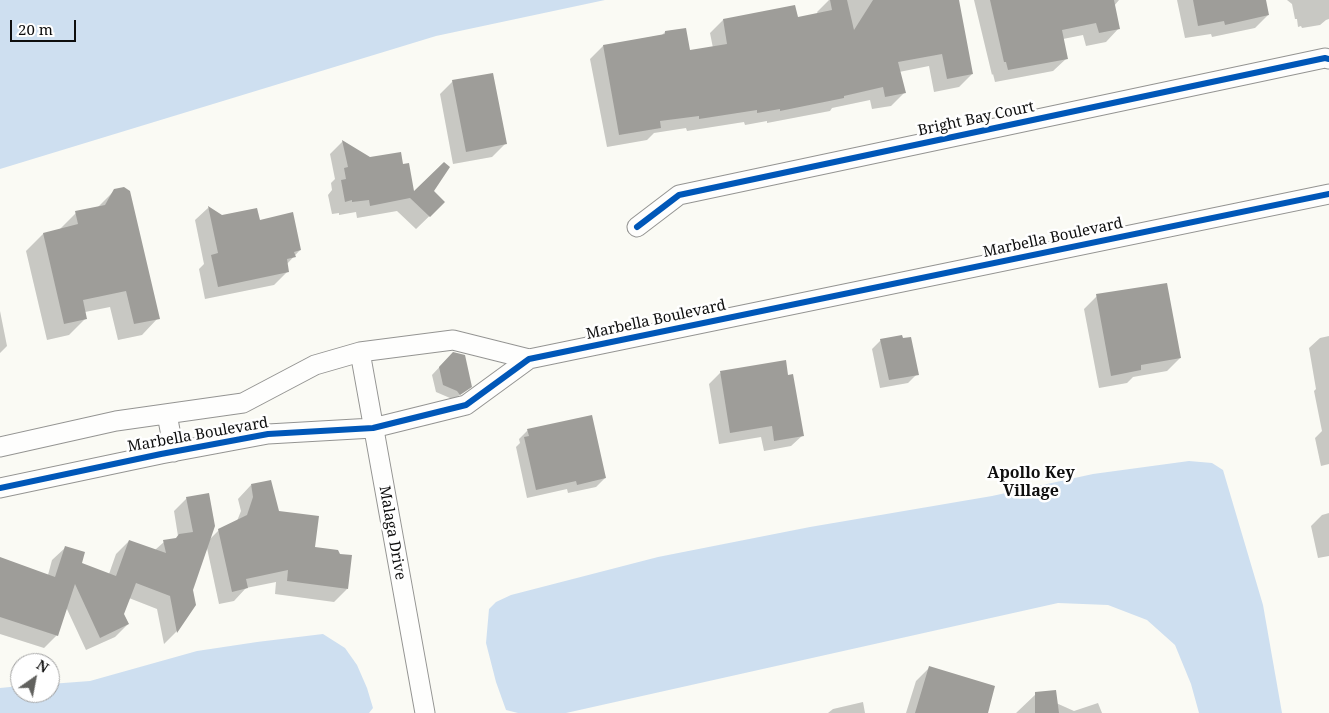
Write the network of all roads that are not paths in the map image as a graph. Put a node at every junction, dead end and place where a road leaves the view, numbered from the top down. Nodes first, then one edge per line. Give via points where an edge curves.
1 (1329, 59) edge
2 (1329, 194) edge
3 (637, 227) dead end
4 (360, 352) junction
5 (529, 359) junction
6 (167, 414) junction
7 (373, 428) junction
8 (0, 448) edge
9 (174, 452) junction
10 (0, 488) edge
11 (425, 713) edge

1 - 3 street, Bright Bay Court via 679,195
2 - 5 street, Marbella Boulevard
4 - 5 street, Marbella Boulevard via 453,340
4 - 6 street, Marbella Boulevard via 314,365 243,403
4 - 7 street, Malaga Drive
5 - 7 street, Marbella Boulevard via 466,405
6 - 8 street, Marbella Boulevard via 116,421
6 - 9 street
7 - 9 street, Marbella Boulevard via 268,434
7 - 11 street, Malaga Drive
9 - 10 street, Marbella Boulevard

